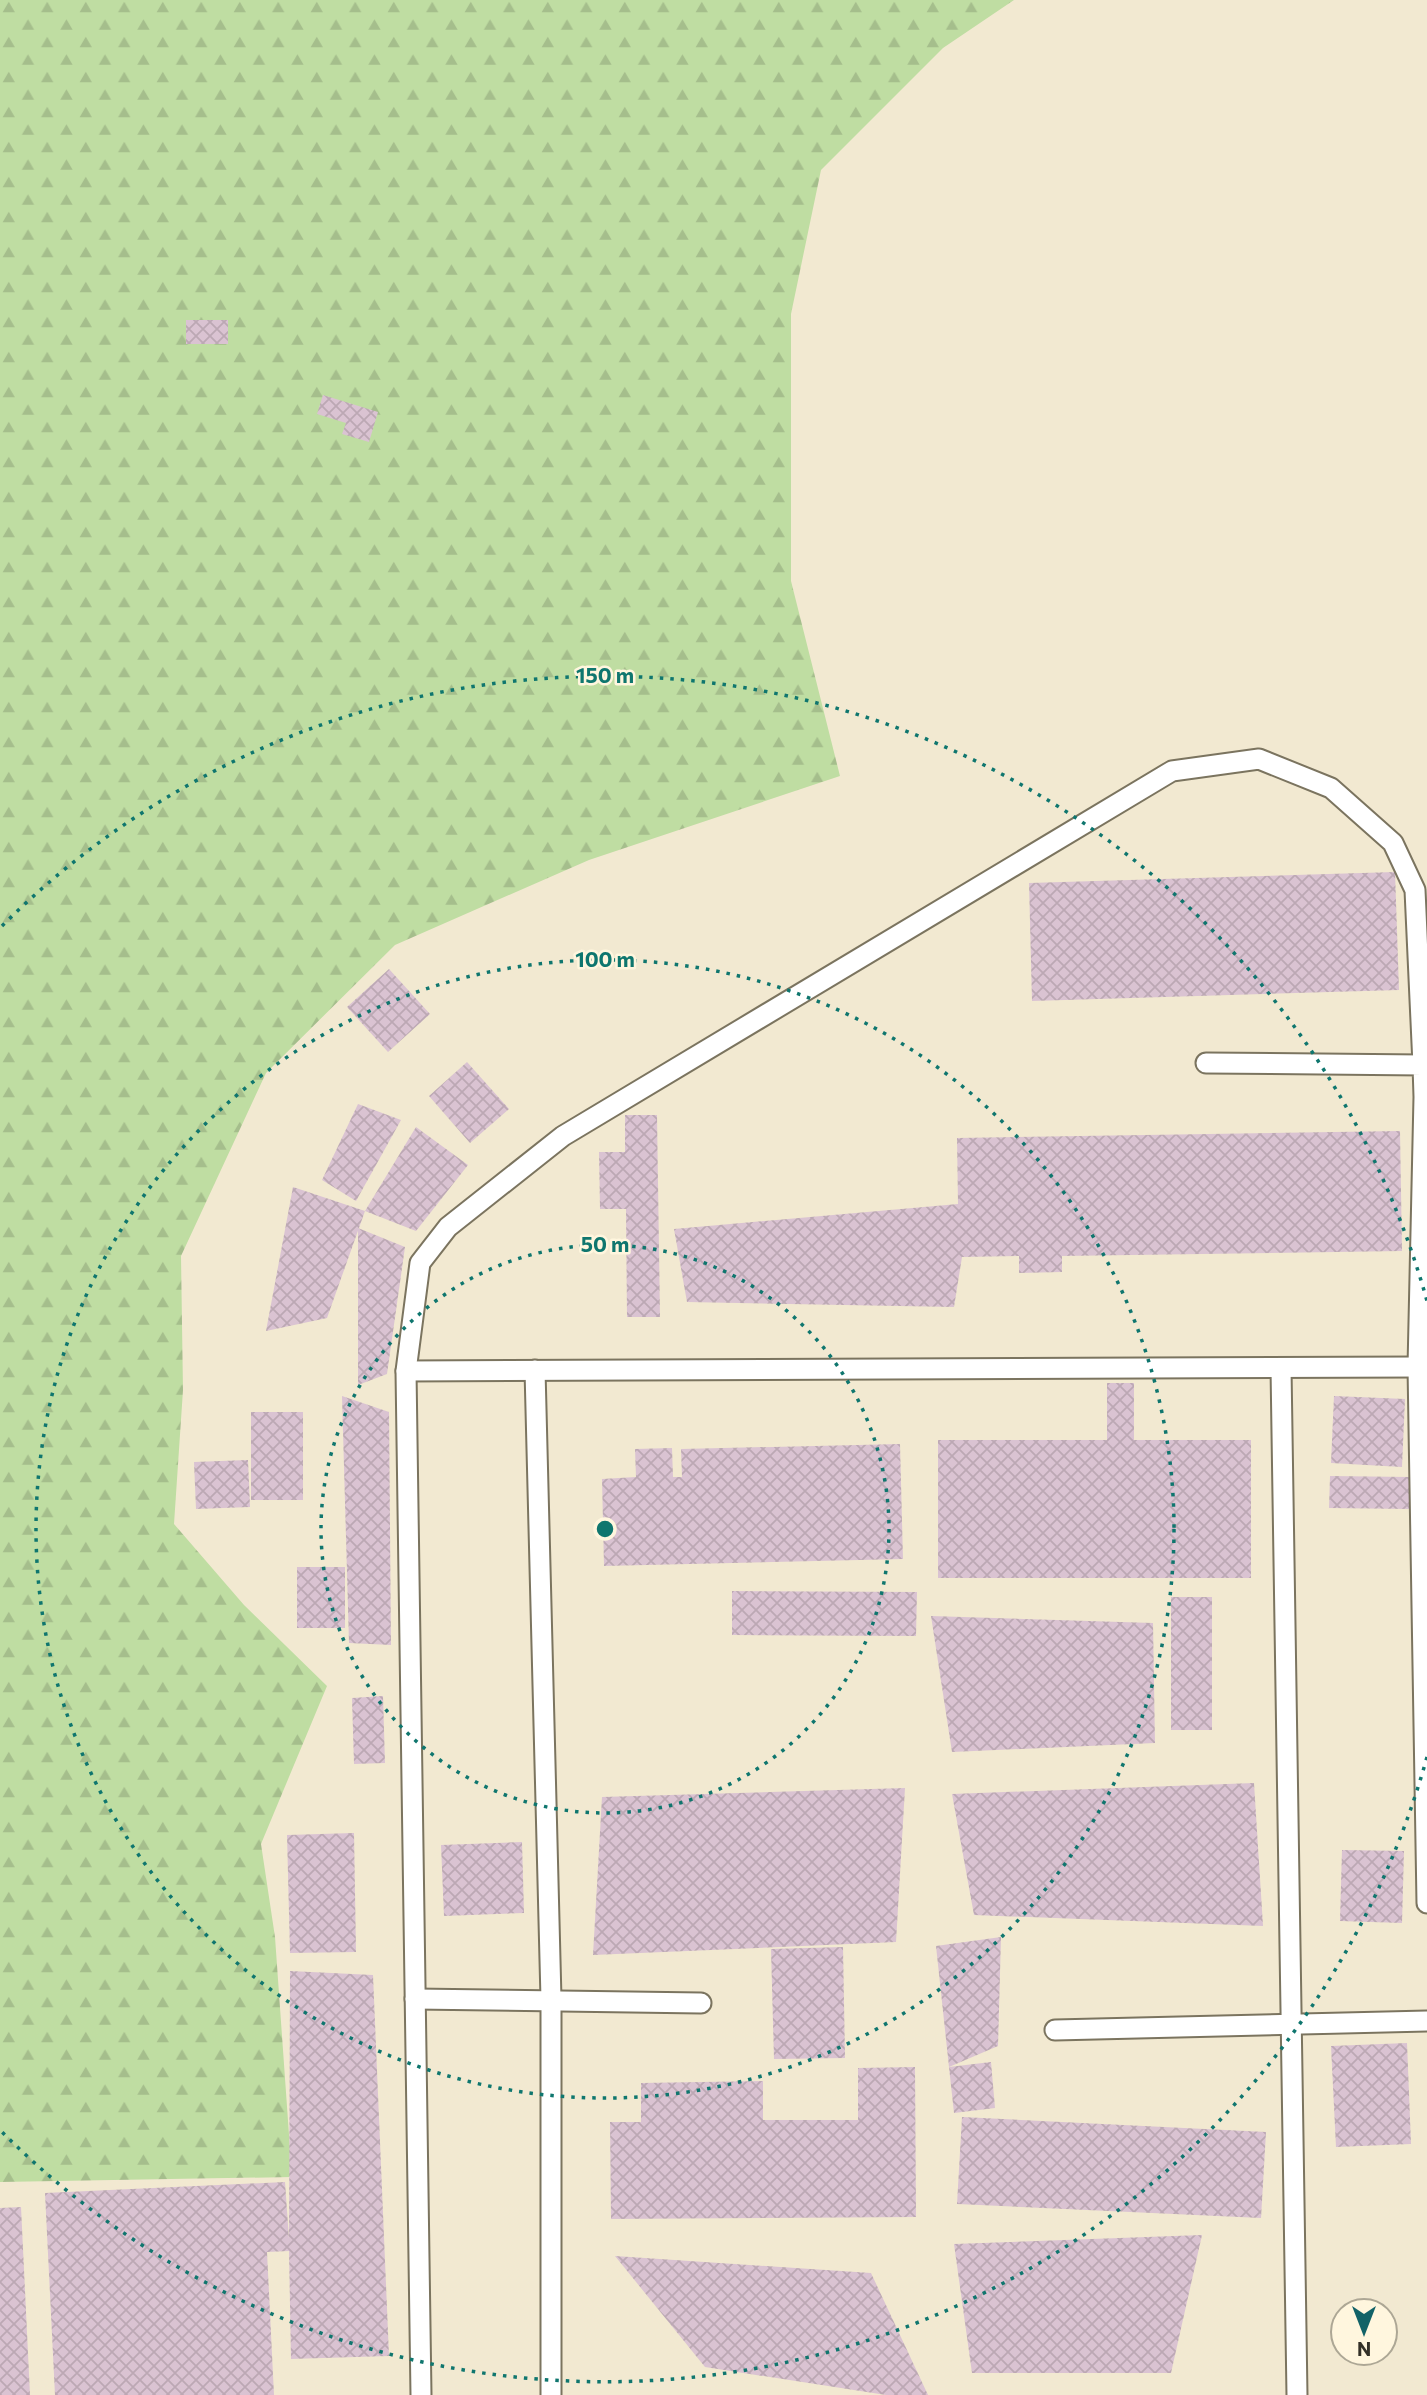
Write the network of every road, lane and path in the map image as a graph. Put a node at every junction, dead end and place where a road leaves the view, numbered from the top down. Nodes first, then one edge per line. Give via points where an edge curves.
1 (1206, 1063) dead end
2 (1423, 1065) junction
3 (1418, 1367) junction
4 (1281, 1368) junction
5 (535, 1370) junction
6 (406, 1371) junction
7 (1424, 1638) edge
8 (1427, 1903) edge
9 (415, 1999) junction
10 (551, 2000) junction
11 (701, 2003) dead end
12 (1427, 2021) edge
13 (1291, 2023) junction
14 (1055, 2030) dead end
15 (421, 2395) edge
16 (551, 2395) edge
17 (1297, 2395) edge

1 - 2 lane
2 - 3 lane
2 - 6 lane via 1415,890 1393,842 1331,788 1259,760 1172,771 563,1136 447,1227 420,1264
3 - 4 lane
3 - 7 lane
4 - 5 lane
4 - 13 lane
5 - 6 lane
5 - 10 lane
6 - 9 lane
7 - 8 lane
9 - 10 lane
9 - 15 lane
10 - 11 lane
10 - 16 lane
12 - 13 lane
13 - 14 lane
13 - 17 lane

